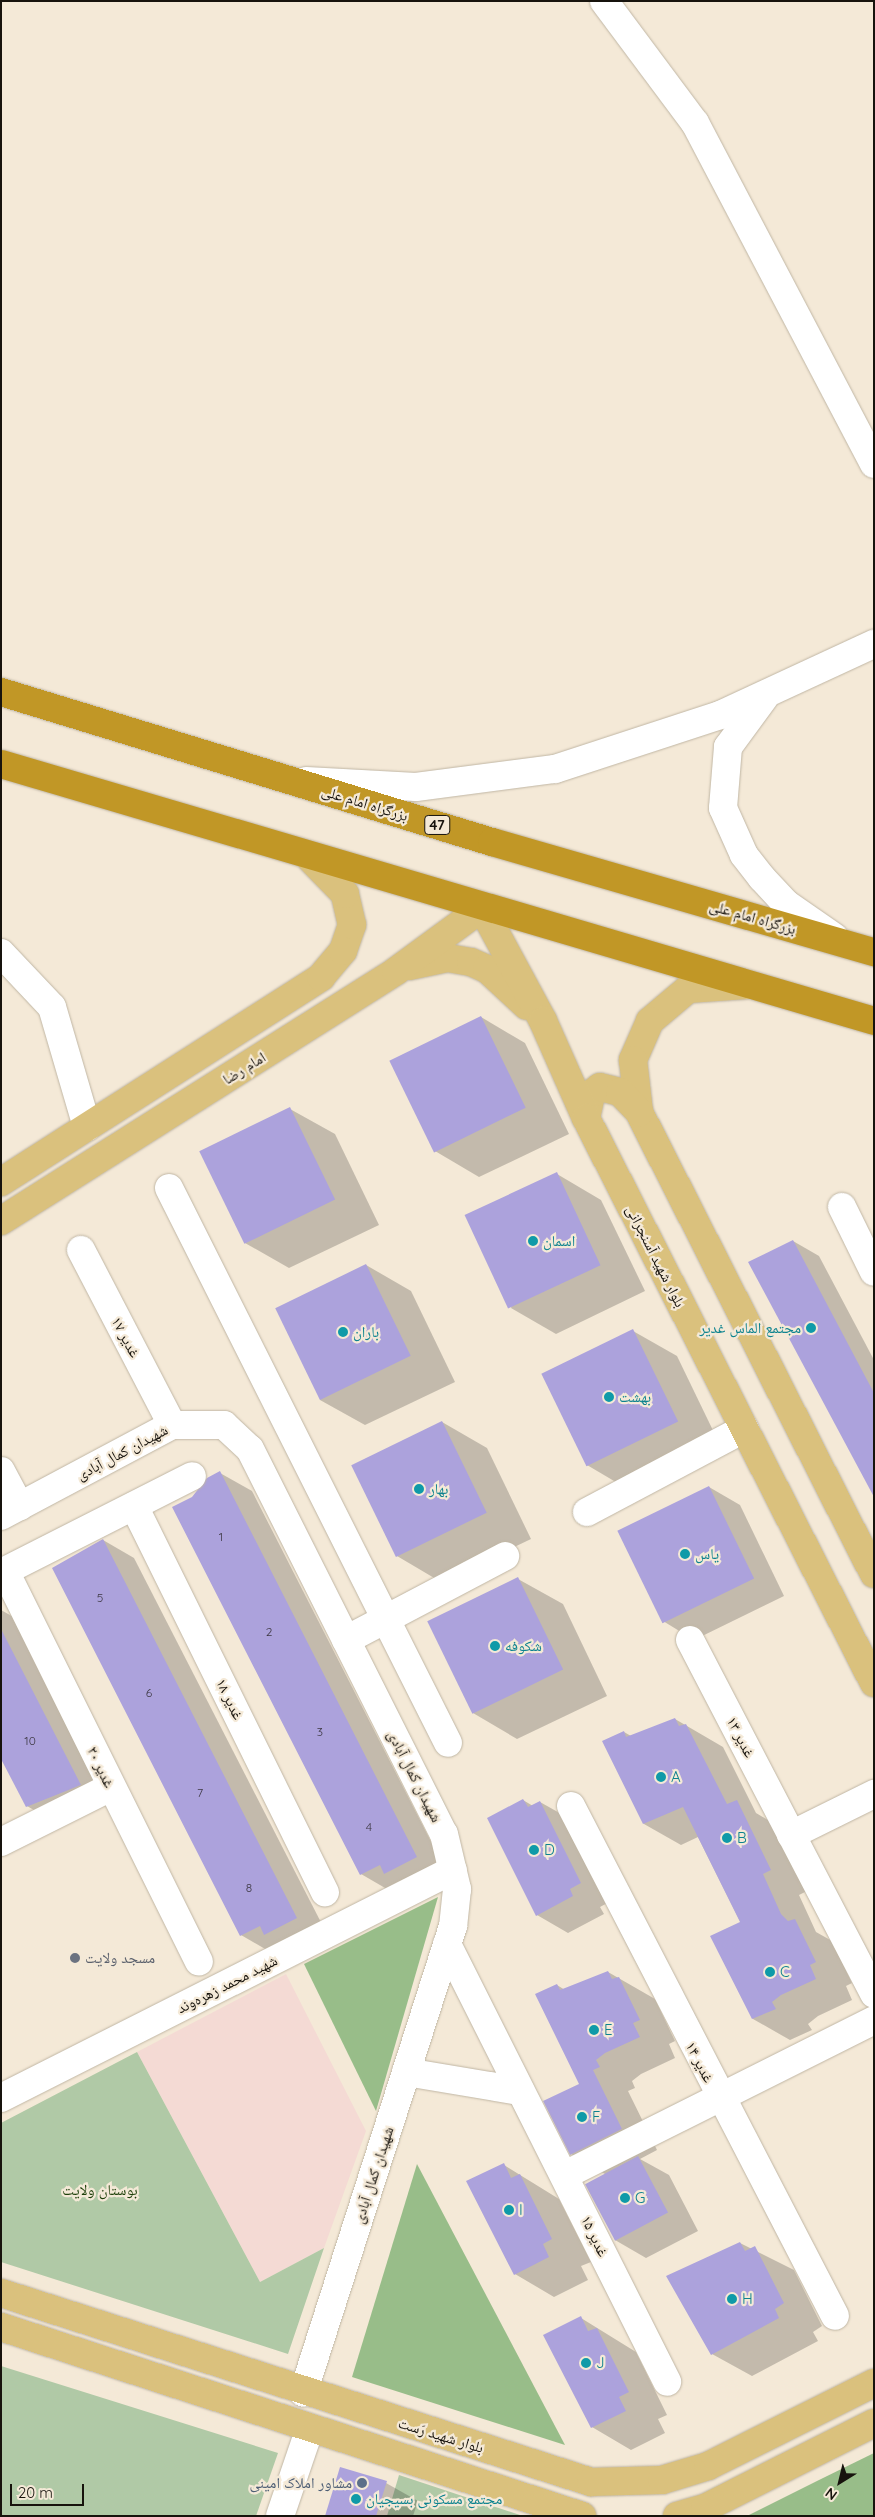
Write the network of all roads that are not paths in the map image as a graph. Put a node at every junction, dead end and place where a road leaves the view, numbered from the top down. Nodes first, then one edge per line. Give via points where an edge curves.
1 (604, 1) edge
2 (874, 464) edge
3 (874, 644) edge
4 (1, 692) edge
5 (770, 692) junction
6 (1, 764) edge
7 (293, 781) junction
8 (310, 858) junction
9 (482, 908) junction
10 (844, 943) junction
11 (874, 952) edge
12 (1, 953) edge
13 (396, 971) junction
14 (746, 985) junction
15 (293, 998) junction
16 (543, 1021) junction
17 (874, 1021) edge
18 (312, 1025) junction
19 (639, 1112) junction
20 (586, 1118) junction
21 (87, 1127) junction
22 (1, 1182) edge
23 (169, 1188) dead end
24 (842, 1207) dead end
25 (1, 1221) edge
26 (81, 1250) dead end
27 (874, 1272) edge
28 (172, 1425) junction
29 (744, 1429) junction
30 (1, 1471) edge
31 (192, 1476) dead end
32 (134, 1506) junction
33 (11, 1511) edge
34 (588, 1512) dead end
35 (505, 1556) dead end
36 (3, 1572) edge
37 (874, 1574) edge
38 (388, 1617) junction
39 (346, 1640) junction
40 (690, 1640) dead end
41 (874, 1683) edge
42 (448, 1743) dead end
43 (111, 1787) junction
44 (874, 1794) edge
45 (571, 1806) dead end
46 (4, 1833) edge
47 (791, 1835) junction
48 (453, 1870) junction
49 (325, 1892) dead end
50 (447, 1944) junction
51 (199, 1962) dead end
52 (874, 1994) edge
53 (874, 2020) edge
54 (406, 2072) junction
55 (520, 2091) junction
56 (1, 2098) edge
57 (718, 2098) junction
58 (565, 2175) junction
59 (1, 2294) edge
60 (835, 2316) dead end
61 (1, 2326) edge
62 (667, 2382) dead end
63 (874, 2383) edge
64 (303, 2392) junction
65 (874, 2423) edge
66 (310, 2428) junction
67 (683, 2474) junction
68 (686, 2513) edge
69 (280, 2516) edge
70 (582, 2516) edge

1 - 2 street via 695,123
3 - 5 street
4 - 7 highway, بزرگراه امام علی / 47
5 - 7 street via 720,716 555,769 416,787
5 - 10 street via 728,747 722,778 728,825 744,855 785,903
6 - 8 highway
7 - 10 highway, بزرگراه امام علی / 47
8 - 9 highway
8 - 15 main road via 345,894 352,925 343,951 321,977
9 - 13 main road, امام رضا
9 - 14 highway
9 - 16 main road, بلوار شهید آسنجرانی
10 - 11 highway, بزرگراه امام علی / 47
12 - 21 street via 52,1007
13 - 16 main road via 435,959 471,962 487,969
13 - 18 main road, امام رضا
14 - 17 highway
14 - 19 main road via 688,989 666,1003 650,1021 633,1060
15 - 18 main road via 311,1007
15 - 21 main road
16 - 20 main road, بلوار شهید آسنجرانی
18 - 25 main road, امام رضا
19 - 20 main road via 620,1092 600,1087 590,1094
19 - 37 main road
20 - 29 main road, بلوار شهید آسنجرانی
21 - 22 main road
23 - 38 street
24 - 27 street
26 - 28 street, غدیر ۱۷
28 - 33 street, شهیدان کمال آبادی
28 - 39 street, شهیدان کمال آبادی via 224,1425 250,1449
29 - 34 street
29 - 41 main road, بلوار شهید آسنجرانی
30 - 33 street
31 - 32 street
32 - 36 street
32 - 49 street, غدیر ۱۸
35 - 38 street
36 - 43 street, غدیر ۲۰
38 - 39 street
38 - 42 street
39 - 48 street, شهیدان کمال آبادی via 444,1834
40 - 47 street, غدیر ۱۳
43 - 46 street
43 - 51 street, غدیر ۲۰
44 - 47 street
45 - 57 street, غدیر ۱۴
47 - 52 street, غدیر ۱۳
48 - 50 street, شهیدان کمال آبادی via 456,1889
48 - 56 street, شهید محمد زهره‌وند
50 - 54 street, شهیدان کمال آبادی
50 - 55 street, غدیر ۱۵
53 - 57 street
54 - 55 street
54 - 64 street, شهیدان کمال آبادی
55 - 58 street, غدیر ۱۵
57 - 58 street
57 - 60 street, غدیر ۱۴
58 - 62 street, غدیر ۱۵
59 - 64 main road, بلوار شهید رَست
61 - 66 main road
63 - 67 main road, بلوار شهید رَست via 763,2440
64 - 67 main road, بلوار شهید رَست via 591,2482 628,2482
65 - 68 main road
66 - 69 street
66 - 70 main road
67 - 68 main road

